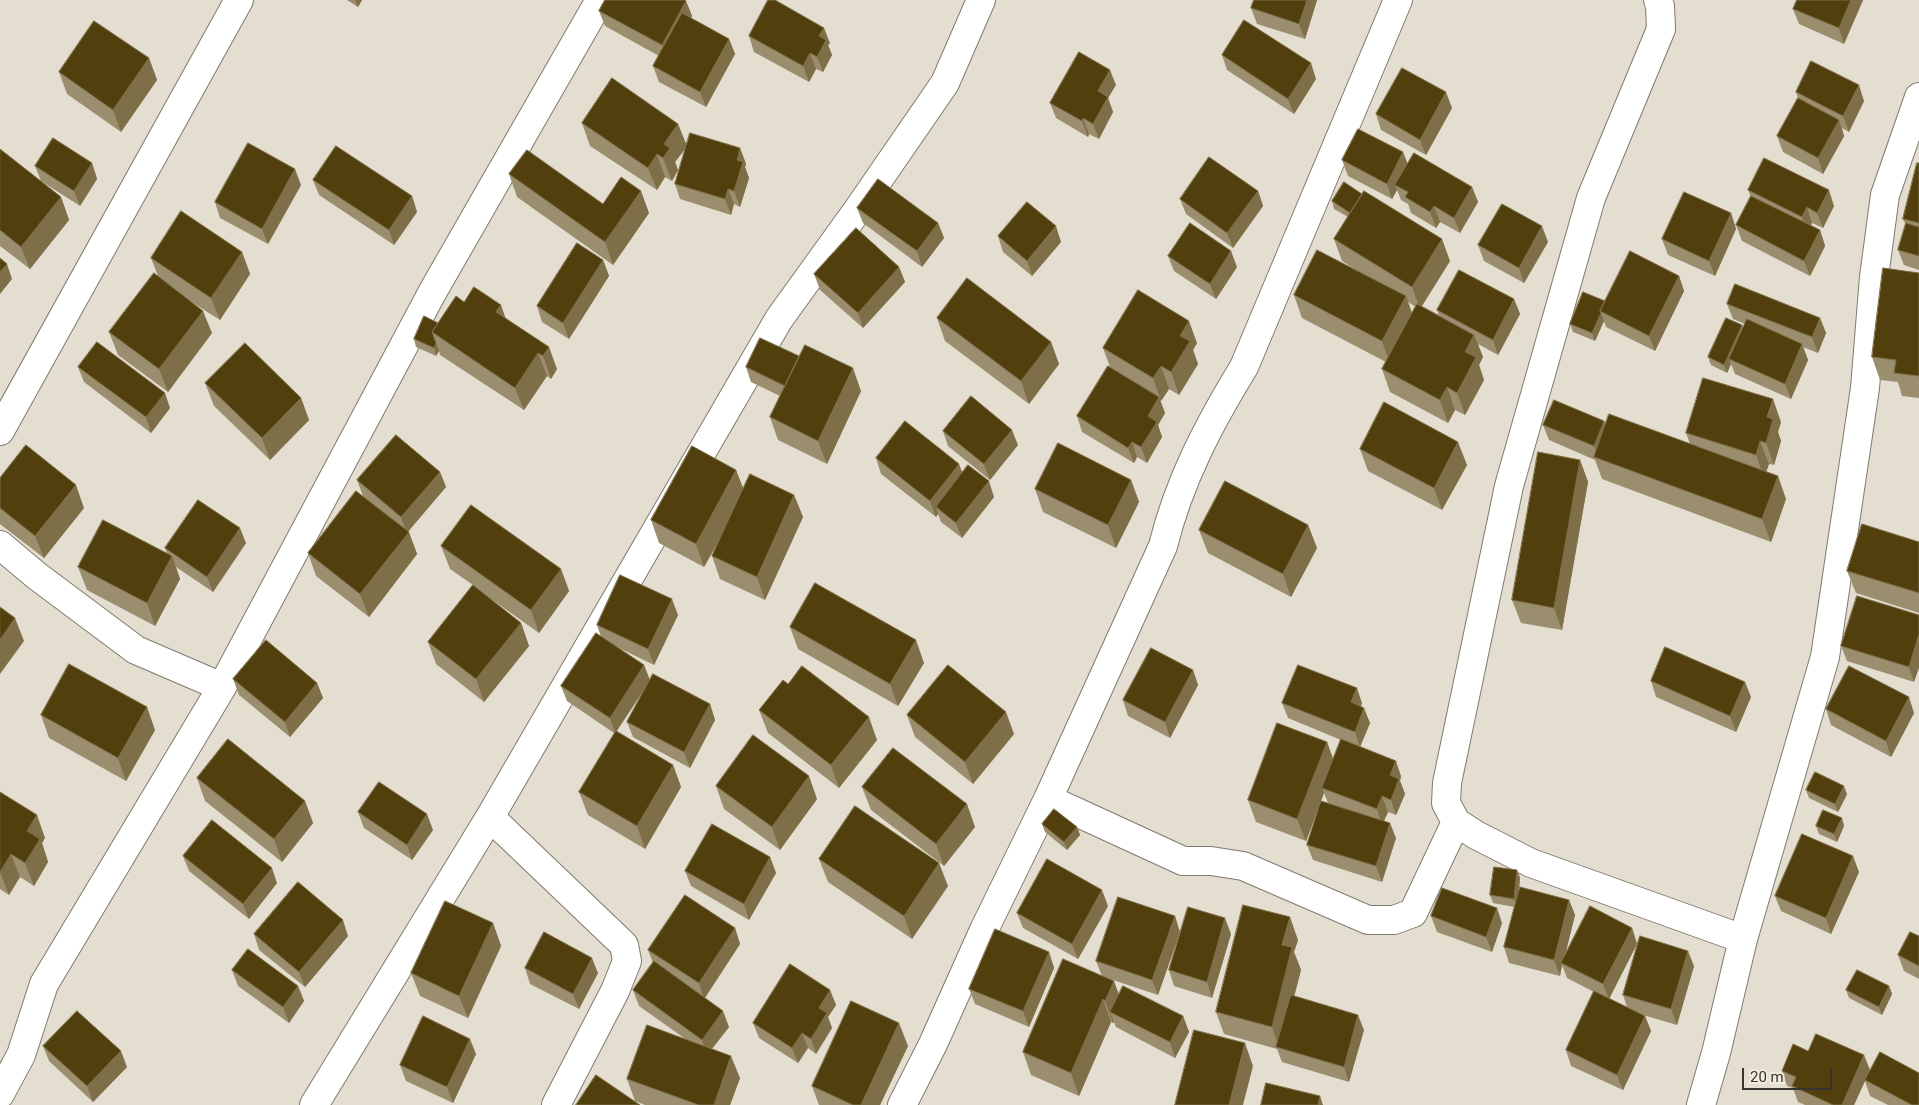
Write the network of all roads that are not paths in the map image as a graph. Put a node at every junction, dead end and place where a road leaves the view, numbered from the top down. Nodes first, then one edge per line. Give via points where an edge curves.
1 (239, 0) edge
2 (600, 0) edge
3 (981, 0) edge
4 (1398, 0) edge
5 (1658, 0) edge
6 (1919, 97) edge
7 (0, 430) edge
8 (0, 545) edge
9 (222, 687) junction
10 (1048, 799) junction
11 (490, 817) junction
12 (1456, 822) junction
13 (1743, 939) junction
14 (0, 1094) edge
15 (314, 1105) edge
16 (556, 1105) edge
17 (902, 1105) edge
18 (1700, 1105) edge

1 - 7 street
2 - 9 street via 433,291
3 - 11 street via 945,83 779,318
4 - 10 street via 1244,367 1212,419 1186,473 1163,546
5 - 12 street via 1661,29 1591,198 1509,486 1447,783 1446,803
6 - 13 street via 1886,195 1874,277 1865,388 1825,657
8 - 9 street via 136,650
9 - 14 street via 44,984 22,1055
10 - 12 street via 1183,862 1212,861 1243,866 1368,920 1394,920 1413,913
10 - 17 street
11 - 15 street
11 - 16 street via 624,944 627,961 615,991
12 - 13 street via 1531,863
13 - 18 street

